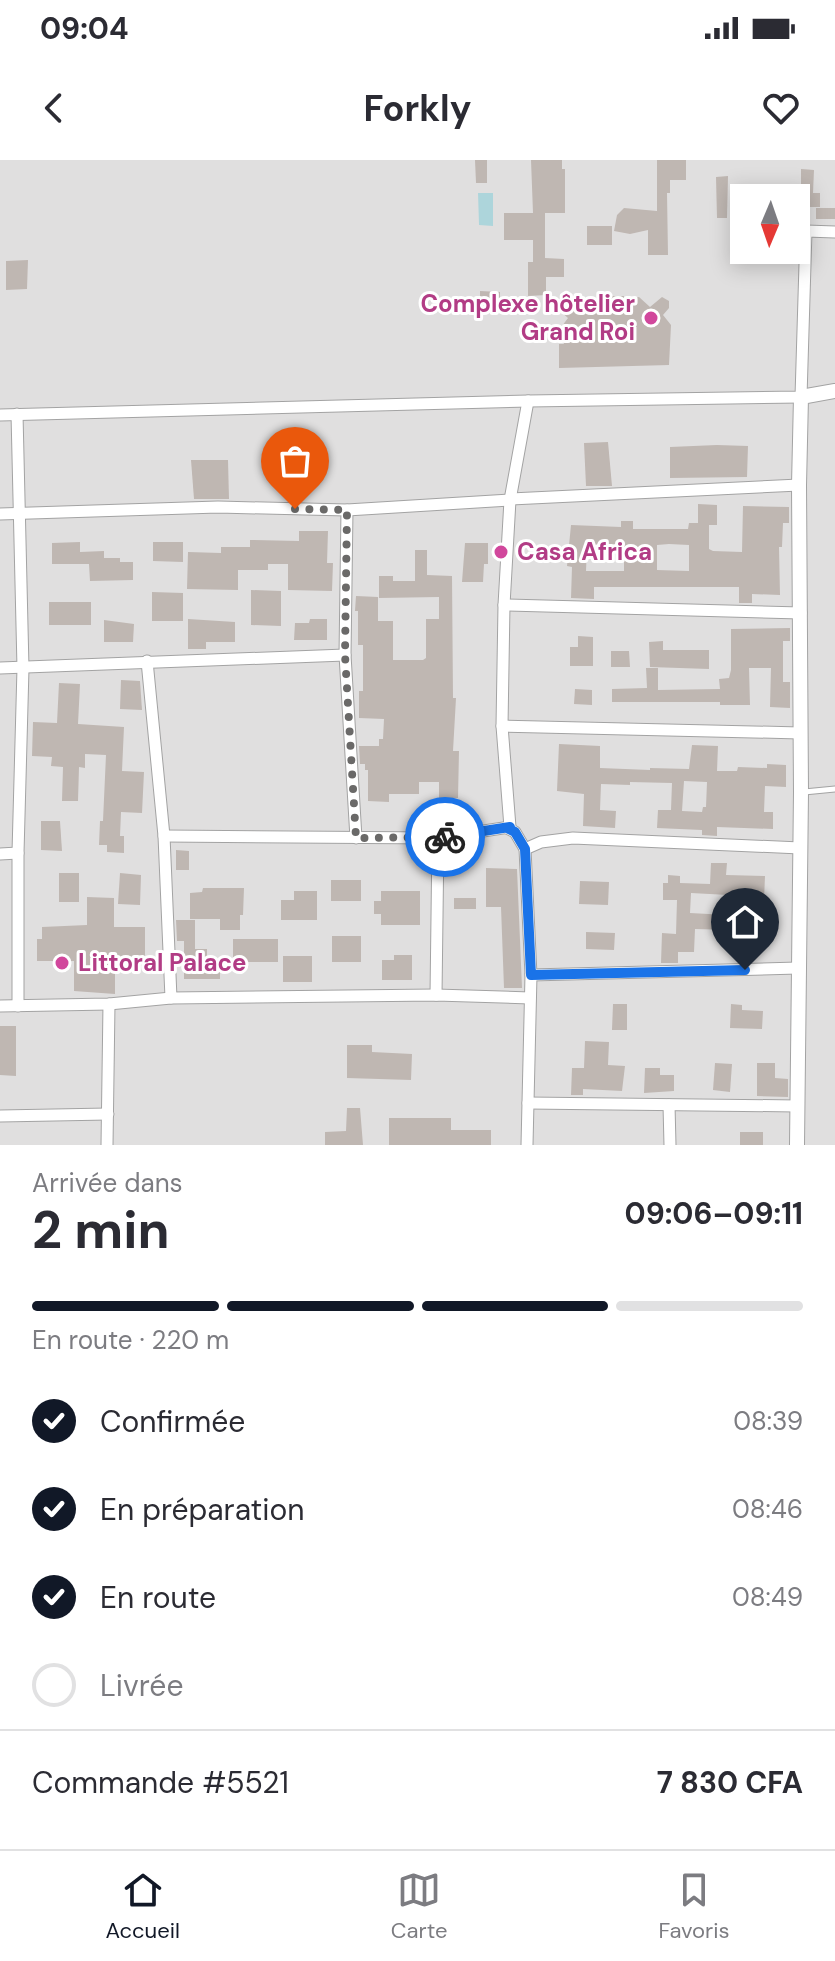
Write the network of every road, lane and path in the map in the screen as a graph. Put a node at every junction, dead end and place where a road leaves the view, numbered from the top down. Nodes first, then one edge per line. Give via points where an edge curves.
1 (835, 232) edge
2 (835, 391) edge
3 (801, 397) junction
4 (528, 401) junction
5 (17, 414) junction
6 (0, 415) edge
7 (799, 485) junction
8 (510, 499) junction
9 (347, 510) junction
10 (0, 514) edge
11 (19, 514) junction
12 (504, 605) junction
13 (801, 613) junction
14 (345, 655) junction
15 (147, 661) junction
16 (0, 668) edge
17 (23, 668) junction
18 (502, 726) junction
19 (800, 733) junction
20 (835, 789) edge
21 (801, 792) junction
22 (510, 827) junction
23 (164, 836) junction
24 (356, 838) junction
25 (438, 838) junction
26 (800, 848) junction
27 (525, 849) junction
28 (18, 853) junction
29 (0, 854) edge
30 (798, 968) junction
31 (531, 975) junction
32 (436, 995) junction
33 (171, 998) junction
34 (530, 998) junction
35 (109, 1004) junction
36 (0, 1006) edge
37 (18, 1006) junction
38 (528, 1103) junction
39 (669, 1105) junction
40 (797, 1106) junction
41 (108, 1114) junction
42 (0, 1116) edge
43 (107, 1145) edge
44 (527, 1145) edge
45 (670, 1145) edge
46 (797, 1145) edge

1 - 3 street via 806,231
2 - 3 street
3 - 4 street
3 - 7 street
4 - 5 street
4 - 8 street
5 - 6 street
5 - 11 street
7 - 8 street
7 - 13 street
8 - 9 street
8 - 12 street
9 - 11 street via 218,507
9 - 14 street
10 - 11 street
11 - 17 street
12 - 13 street
12 - 18 street
13 - 19 street
14 - 15 street
14 - 24 street
15 - 17 street
15 - 23 street
16 - 17 street
17 - 28 street
18 - 19 street
18 - 22 street
19 - 21 street
20 - 21 lane
21 - 26 street
22 - 25 street
22 - 27 street
23 - 24 street
23 - 33 street
24 - 25 street
25 - 32 street
26 - 27 street via 573,838
26 - 30 street
27 - 31 street
28 - 29 street
28 - 37 street
30 - 31 street
30 - 40 street
31 - 34 street
32 - 33 street
32 - 34 street
33 - 35 street
34 - 38 street
35 - 37 street
35 - 41 street
36 - 37 street
38 - 39 street
38 - 44 street
39 - 40 street
39 - 45 street
40 - 46 street
41 - 42 street
41 - 43 street

